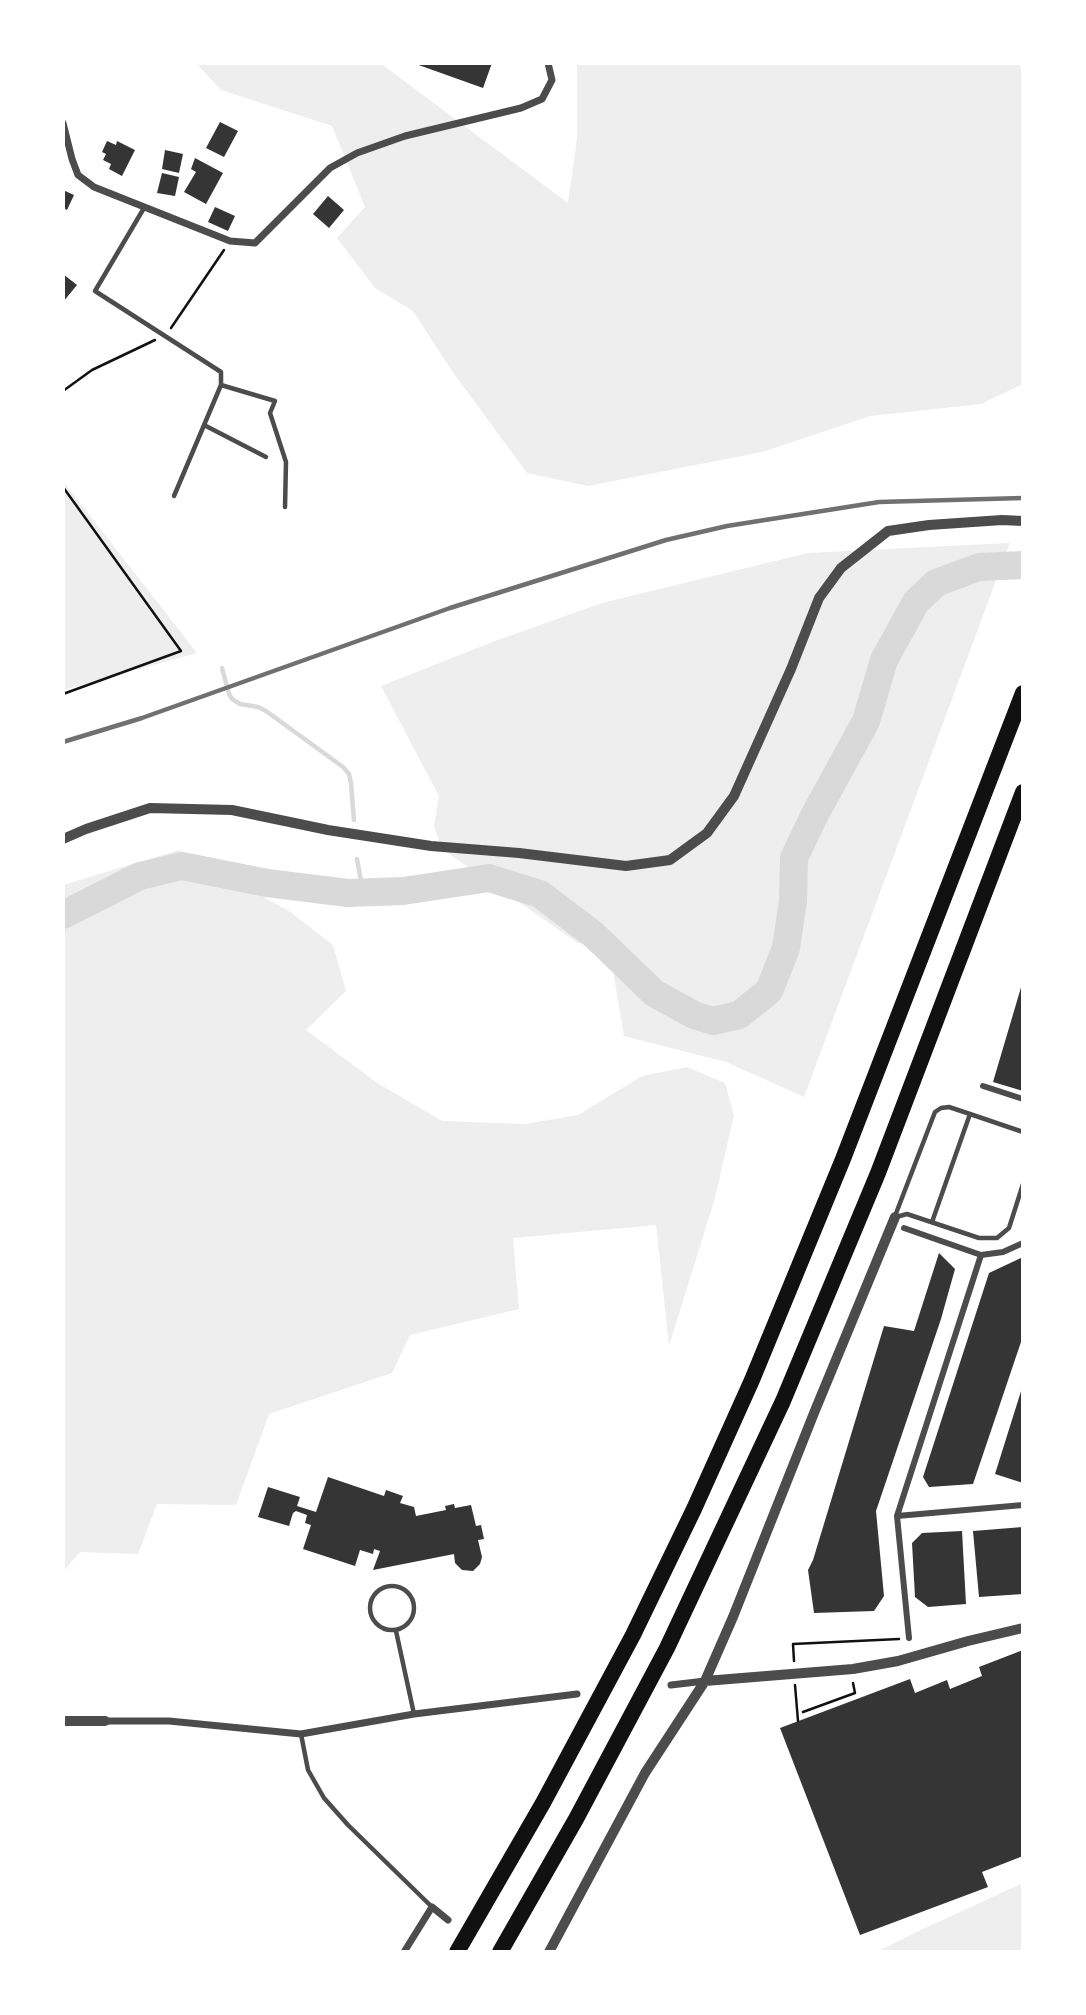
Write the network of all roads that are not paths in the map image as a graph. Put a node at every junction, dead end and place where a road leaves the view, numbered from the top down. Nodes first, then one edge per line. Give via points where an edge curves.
1 (548, 63) edge
2 (63, 123) edge
3 (144, 208) junction
4 (221, 385) junction
5 (204, 425) junction
6 (266, 457) dead end
7 (174, 496) dead end
8 (285, 507) dead end
9 (1023, 521) edge
10 (1023, 693) edge
11 (1023, 792) edge
12 (63, 839) edge
13 (983, 1086) dead end
14 (1023, 1099) edge
15 (970, 1114) junction
16 (1023, 1132) edge
17 (1023, 1184) edge
18 (895, 1217) junction
19 (932, 1222) junction
20 (904, 1228) dead end
21 (1023, 1243) edge
22 (981, 1255) junction
23 (1023, 1505) edge
24 (897, 1516) junction
25 (1023, 1628) edge
26 (396, 1631) junction
27 (909, 1638) dead end
28 (705, 1681) junction
29 (671, 1685) dead end
30 (576, 1694) dead end
31 (414, 1714) junction
32 (63, 1721) edge
33 (105, 1721) joint
34 (301, 1734) junction
35 (432, 1907) junction
36 (448, 1920) dead end
37 (404, 1952) edge
38 (457, 1952) edge
39 (500, 1952) edge
40 (549, 1952) edge

1 - 3 street via 552,80 542,99 357,153 330,168 255,243 230,241
2 - 3 street via 78,175 94,187
3 - 4 lane via 95,291 221,372
4 - 5 lane
4 - 8 lane via 275,401 270,412 286,462
5 - 6 lane
5 - 7 lane
9 - 12 street via 888,531 841,568 818,598 734,796 707,833 670,860 626,866 431,846 232,810 150,808
10 - 38 highway via 752,1380 620,1659
11 - 39 highway via 878,1173 783,1401 667,1647
13 - 14 street
15 - 16 lane
15 - 18 lane via 948,1107 935,1112
15 - 19 lane
17 - 19 lane via 1009,1228 997,1238 979,1238
18 - 19 lane via 907,1213
18 - 28 street
20 - 22 street
21 - 22 street
22 - 24 street
23 - 24 street
24 - 27 street
25 - 28 street via 853,1669
26 - 26 lane via 409,1624 414,1603 406,1590 384,1587 373,1596 370,1611 376,1624
26 - 31 lane
28 - 29 street
28 - 40 street via 645,1773
30 - 31 street
31 - 34 street
32 - 33 street
33 - 34 street via 169,1721
34 - 35 lane via 308,1770 324,1798
35 - 36 street
35 - 37 street

